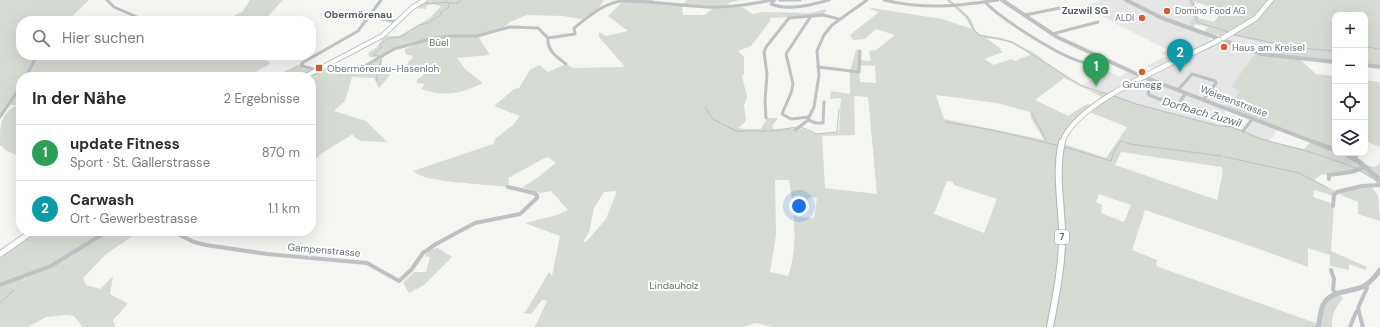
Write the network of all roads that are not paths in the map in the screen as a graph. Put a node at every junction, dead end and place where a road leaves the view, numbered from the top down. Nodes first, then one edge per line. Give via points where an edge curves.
1 (107, 0) edge
2 (381, 0) edge
3 (425, 0) edge
4 (774, 0) edge
5 (780, 0) edge
6 (791, 0) edge
7 (800, 0) edge
8 (829, 0) edge
9 (867, 0) edge
10 (884, 0) edge
11 (998, 0) edge
12 (1002, 0) edge
13 (1126, 0) edge
14 (1271, 0) edge
15 (985, 2) junction
16 (1060, 8) dead end
17 (1024, 15) junction
18 (135, 16) edge
19 (369, 16) junction
20 (810, 16) junction
21 (839, 19) junction
22 (397, 22) junction
23 (1098, 22) dead end
24 (1052, 34) junction
25 (548, 38) junction
26 (1221, 39) junction
27 (860, 51) dead end
28 (316, 55) edge
29 (1104, 58) junction
30 (34, 60) edge
31 (307, 60) edge
32 (1332, 62) edge
33 (566, 64) dead end
34 (1368, 65) edge
35 (323, 67) junction
36 (818, 67) junction
37 (1380, 67) edge
38 (317, 70) junction
39 (28, 72) edge
40 (313, 72) edge
41 (1144, 77) junction
42 (1157, 82) junction
43 (1178, 90) junction
44 (16, 93) edge
45 (1186, 93) junction
46 (1204, 99) junction
47 (824, 102) dead end
48 (0, 117) edge
49 (766, 118) dead end
50 (1253, 118) junction
51 (809, 119) junction
52 (795, 130) dead end
53 (1243, 131) dead end
54 (1332, 149) edge
55 (1350, 156) edge
56 (1354, 158) joint
57 (1366, 167) junction
58 (1329, 178) dead end
59 (1380, 180) edge
60 (1380, 185) edge
61 (508, 187) dead end
62 (1333, 206) dead end
63 (26, 236) edge
64 (100, 236) edge
65 (182, 236) edge
66 (0, 254) edge
67 (1331, 270) dead end
68 (1380, 270) edge
69 (0, 285) edge
70 (1365, 286) junction
71 (1336, 293) junction
72 (1358, 312) junction
73 (1050, 327) edge
74 (1318, 327) edge
75 (1350, 327) edge
76 (1363, 327) edge

1 - 18 street via 114,7
2 - 19 street
3 - 22 main road via 411,7
4 - 8 street via 771,4 778,6 810,5
4 - 25 street via 707,7 639,1 618,2 596,10 574,28 575,34
5 - 6 street
6 - 7 street
9 - 21 street
10 - 15 street via 915,7 936,8
11 - 15 street
12 - 17 street, Weierenstrasse
13 - 26 street via 1162,18
14 - 26 main road, 7 via 1260,14
15 - 29 street via 1025,33 1072,58 1090,64
16 - 17 street
17 - 24 street, Weierenstrasse
19 - 22 street
19 - 28 street via 356,32
20 - 21 street
20 - 49 street via 787,19 765,48
20 - 51 street via 786,54 786,63 793,84 782,114 789,118
21 - 36 street via 826,31 818,47
22 - 35 main road via 382,36
23 - 24 street
24 - 29 street, Weierenstrasse
25 - 33 street via 548,44 554,54
25 - 35 street via 538,28 510,27 479,35 442,36 407,44 353,73
26 - 32 street via 1261,54
26 - 41 main road, 7
27 - 36 street via 859,72
29 - 41 street, Weierenstrasse
30 - 39 street
31 - 38 street via 302,63 303,68
34 - 37 street
35 - 38 main road
36 - 51 street via 819,75
38 - 40 main road
41 - 42 street, Weierenstrasse
41 - 73 main road, 7 via 1112,95 1073,123 1060,146 1058,167 1062,242 1059,279
42 - 43 street, Weierenstrasse
42 - 45 street via 1148,94 1172,104 1178,104
43 - 45 street, Weierenstrasse
43 - 46 street via 1193,74 1215,81
44 - 48 street
45 - 46 street, Weierenstrasse
46 - 50 street, Weierenstrasse
47 - 51 street via 823,123
50 - 53 street
50 - 54 street, Weierenstrasse
51 - 52 street
55 - 56 street
56 - 57 street
57 - 58 street
57 - 59 street
60 - 62 street via 1337,192 1334,195
61 - 65 street, Gampenstrasse via 534,193 537,198 520,214 475,223 436,244 423,252 411,270 399,281 366,263 267,254 206,245
63 - 66 main road
64 - 69 street via 51,266
67 - 71 street via 1334,279 1333,290
68 - 70 street
70 - 71 street
70 - 72 street via 1367,288
71 - 74 street via 1324,303
72 - 75 street
72 - 76 street

